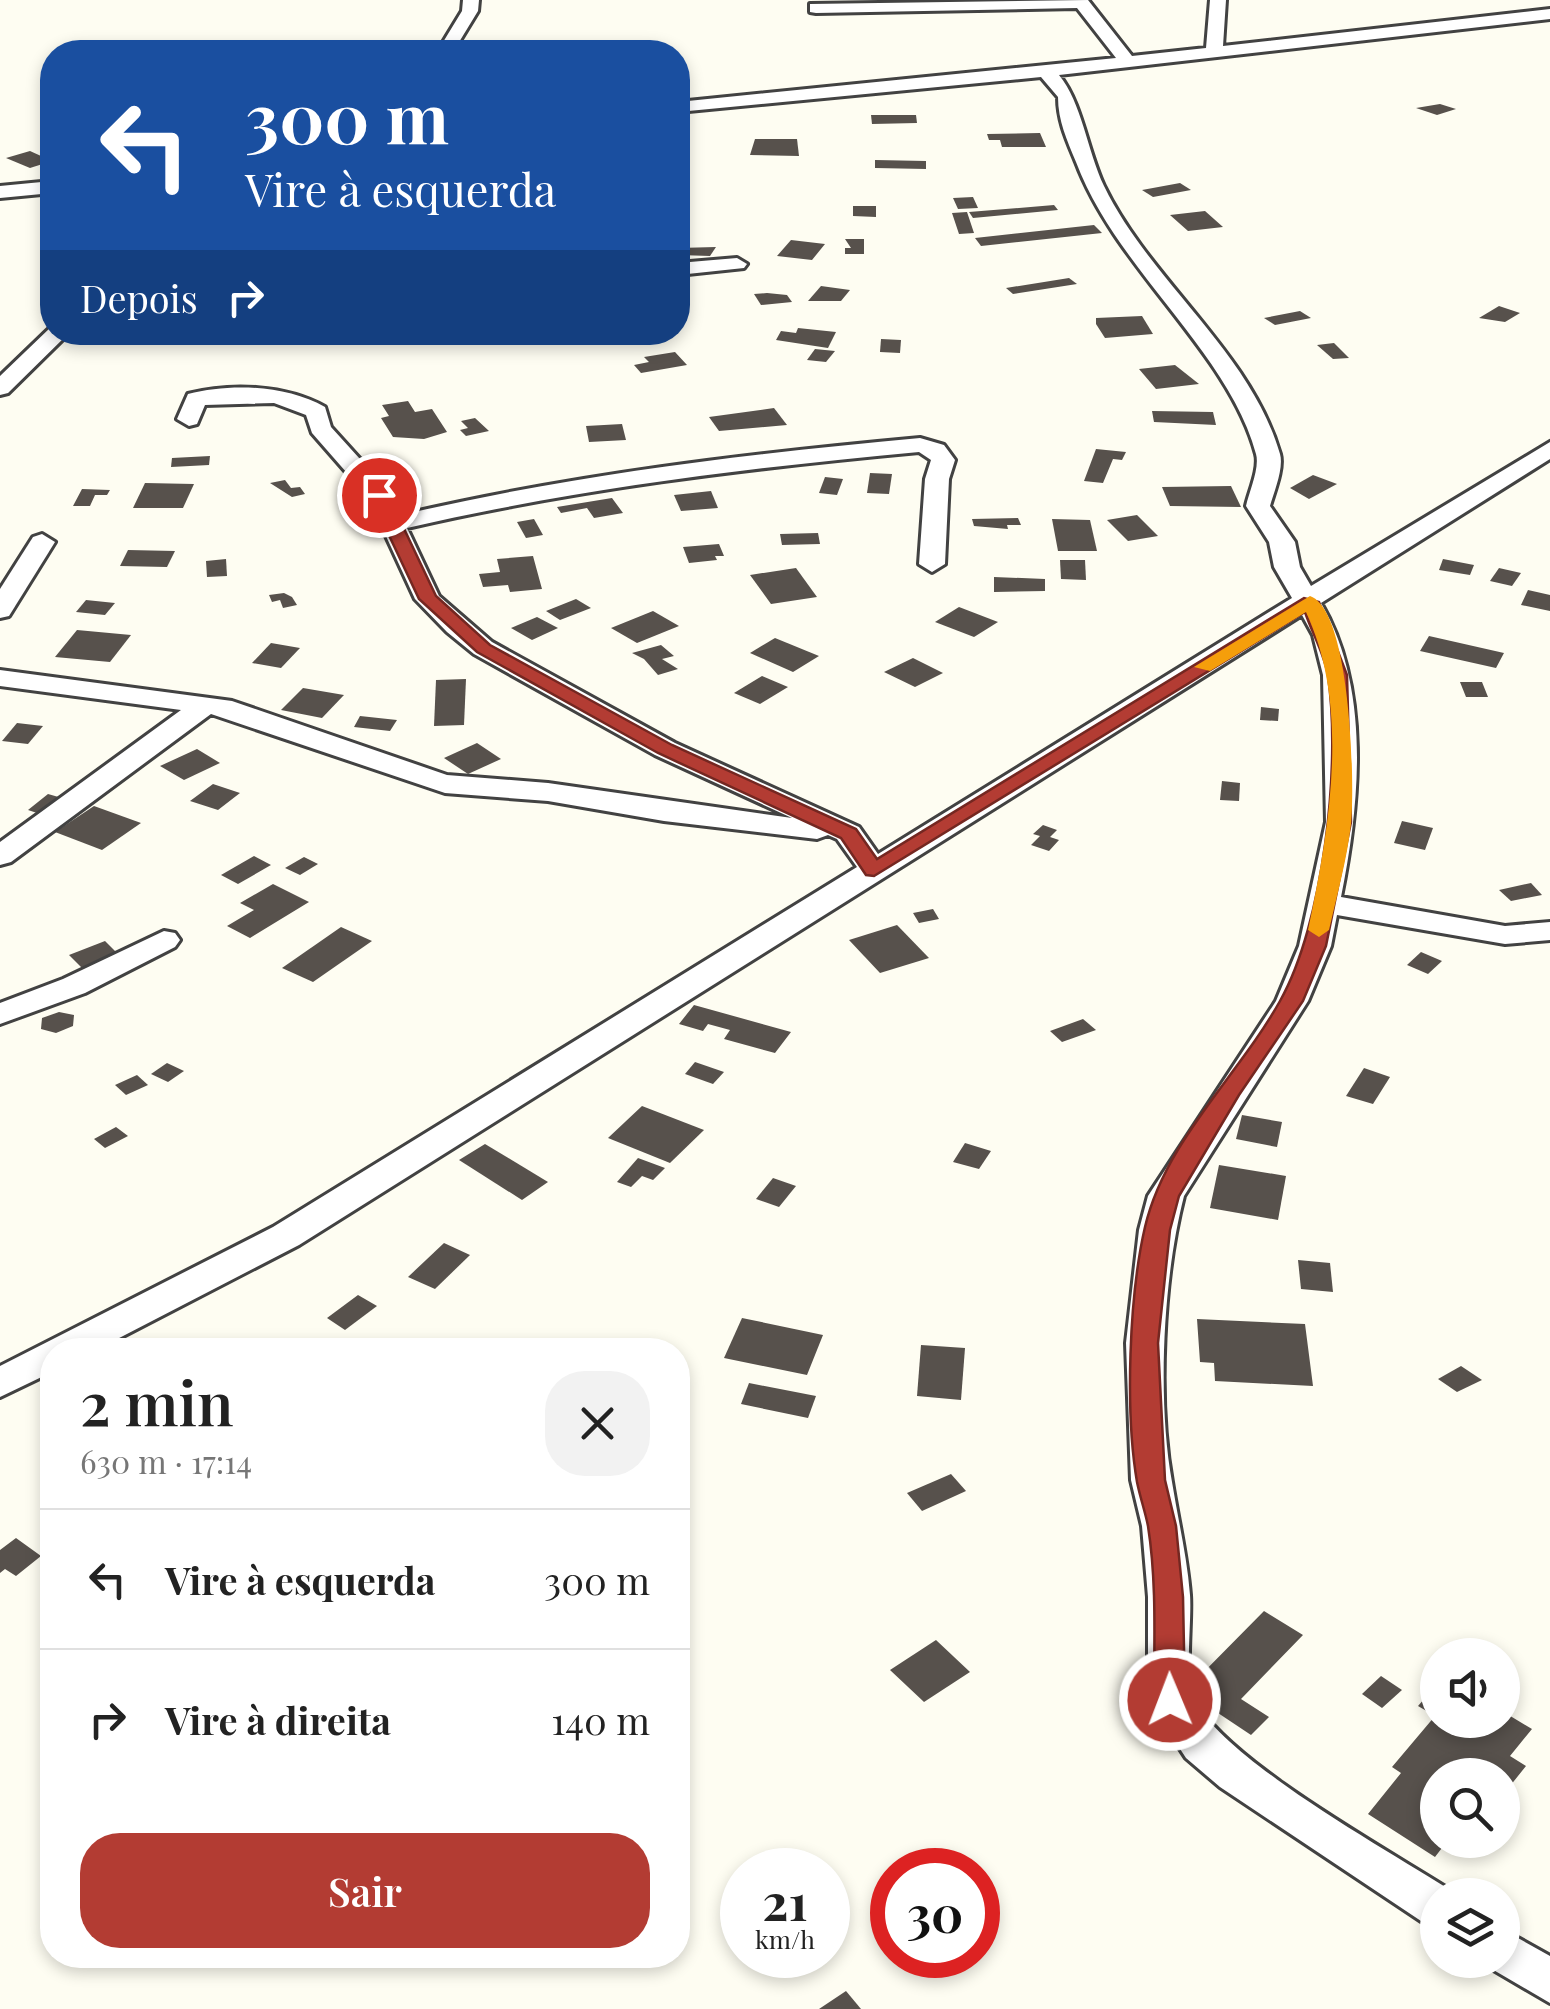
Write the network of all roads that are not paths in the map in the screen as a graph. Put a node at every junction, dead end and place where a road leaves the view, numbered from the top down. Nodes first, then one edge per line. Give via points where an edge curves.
1 (471, 0) edge
2 (1218, 0) edge
3 (1080, 2) edge
4 (816, 8) dead end
5 (1550, 14) edge
6 (452, 40) edge
7 (1214, 52) junction
8 (1128, 62) junction
9 (1046, 71) junction
10 (690, 106) edge
11 (40, 188) edge
12 (0, 192) edge
13 (737, 264) dead end
14 (690, 268) edge
15 (45, 345) edge
16 (0, 388) edge
17 (189, 419) dead end
18 (1550, 449) edge
19 (392, 524) junction
20 (42, 542) dead end
21 (932, 564) dead end
22 (1310, 602) junction
23 (0, 610) edge
24 (0, 678) edge
25 (206, 705) junction
26 (848, 834) junction
27 (0, 856) edge
28 (874, 870) junction
29 (1324, 904) junction
30 (1550, 931) edge
31 (164, 940) dead end
32 (0, 1014) edge
33 (87, 1338) edge
34 (40, 1362) edge
35 (0, 1382) edge
36 (1420, 1895) edge
37 (1520, 1962) edge
38 (1550, 1982) edge

1 - 6 street
2 - 7 street
3 - 4 street
3 - 8 street
5 - 7 street
7 - 8 street
8 - 9 street
9 - 10 street
9 - 22 street via 1066,96 1067,116 1120,232 1235,384 1251,415 1270,458 1258,506 1282,542 1294,583
11 - 12 street
13 - 14 street
15 - 16 street
17 - 19 street via 196,399 299,399 364,474
18 - 22 street
19 - 21 street via 492,500 711,464 920,445 944,460
19 - 26 street via 428,599 484,648 665,749
20 - 23 street
22 - 28 street
22 - 29 street via 1338,675 1341,822
24 - 25 street
25 - 26 street via 252,714 445,784 576,795
25 - 27 street
26 - 28 street
28 - 33 street via 286,1236
29 - 30 street via 1505,934
29 - 36 street via 1292,1001 1176,1179 1157,1230 1144,1343 1151,1480 1169,1597 1170,1700 1202,1746 1236,1774
31 - 32 street
34 - 35 street
37 - 38 street

